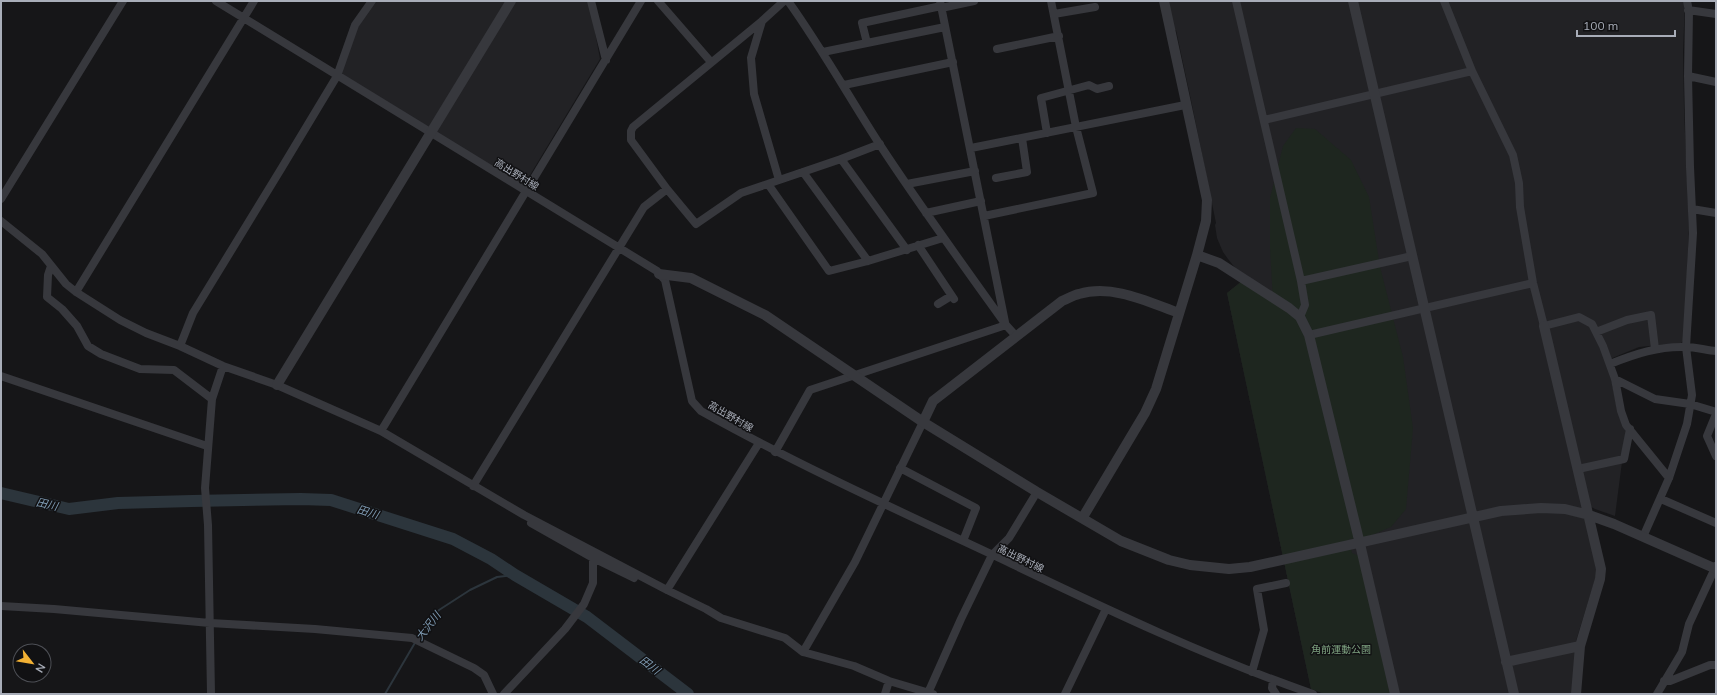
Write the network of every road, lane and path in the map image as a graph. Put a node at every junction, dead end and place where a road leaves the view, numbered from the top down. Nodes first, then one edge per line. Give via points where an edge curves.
1 (123, 1) edge
2 (216, 1) edge
3 (254, 1) edge
4 (372, 1) edge
5 (511, 1) edge
6 (591, 1) edge
7 (642, 1) edge
8 (658, 1) edge
9 (784, 1) edge
10 (788, 1) edge
11 (974, 1) edge
12 (1051, 1) edge
13 (1164, 1) edge
14 (1236, 1) edge
15 (1353, 1) edge
16 (1444, 1) edge
17 (1687, 1) edge
18 (941, 5) edge
19 (1095, 7) dead end
20 (1688, 10) junction
21 (1054, 14) junction
22 (1716, 14) edge
23 (243, 18) junction
24 (762, 21) junction
25 (945, 27) junction
26 (1059, 36) junction
27 (867, 43) junction
28 (997, 50) dead end
29 (823, 52) junction
30 (606, 60) junction
31 (711, 62) junction
32 (953, 62) junction
33 (1472, 71) junction
34 (336, 76) junction
35 (1688, 76) junction
36 (1716, 82) edge
37 (844, 85) junction
38 (1109, 86) dead end
39 (1069, 90) junction
40 (1374, 94) junction
41 (1185, 105) junction
42 (1264, 120) junction
43 (1076, 127) junction
44 (431, 132) junction
45 (1047, 133) junction
46 (1022, 138) junction
47 (880, 144) junction
48 (971, 148) junction
49 (841, 159) junction
50 (975, 171) junction
51 (803, 172) junction
52 (996, 178) dead end
53 (779, 180) junction
54 (768, 184) junction
55 (907, 184) junction
56 (667, 189) junction
57 (525, 191) junction
58 (1, 199) edge
59 (981, 201) junction
60 (1692, 209) junction
61 (926, 213) junction
62 (1716, 213) edge
63 (984, 216) junction
64 (1, 221) edge
65 (943, 238) junction
66 (918, 245) junction
67 (619, 248) junction
68 (907, 250) junction
69 (1197, 254) junction
70 (1412, 256) junction
71 (868, 261) junction
72 (52, 266) junction
73 (659, 274) junction
74 (1301, 281) junction
75 (1533, 283) junction
76 (76, 292) junction
77 (938, 304) dead end
78 (1424, 308) junction
79 (1179, 312) junction
80 (1300, 317) junction
81 (1006, 325) junction
82 (1544, 326) junction
83 (1596, 332) junction
84 (1309, 335) junction
85 (1016, 336) junction
86 (180, 346) junction
87 (1686, 347) junction
88 (1655, 349) junction
89 (1716, 351) edge
90 (1610, 364) junction
91 (223, 366) junction
92 (853, 375) junction
93 (1, 376) edge
94 (1615, 379) junction
95 (277, 385) junction
96 (212, 399) junction
97 (1690, 404) junction
98 (1716, 413) edge
99 (923, 422) junction
100 (1630, 429) junction
101 (381, 431) junction
102 (758, 443) junction
103 (208, 446) junction
104 (776, 452) junction
105 (1716, 456) edge
106 (900, 468) junction
107 (1578, 469) junction
108 (1669, 478) junction
109 (473, 486) junction
110 (1037, 492) junction
111 (1661, 499) junction
112 (883, 504) junction
113 (524, 515) junction
114 (1589, 516) junction
115 (1472, 517) junction
116 (1083, 518) junction
117 (1716, 523) edge
118 (1643, 537) junction
119 (963, 541) junction
120 (1360, 544) junction
121 (992, 555) junction
122 (593, 558) junction
123 (1716, 568) edge
124 (1286, 583) dead end
125 (667, 590) junction
126 (1, 606) edge
127 (1106, 609) junction
128 (210, 623) junction
129 (1580, 646) junction
130 (803, 652) junction
131 (1506, 662) junction
132 (1716, 665) edge
133 (1252, 672) junction
134 (1273, 680) junction
135 (889, 681) junction
136 (1664, 681) junction
137 (930, 693) edge
138 (211, 694) edge
139 (493, 694) edge
140 (504, 694) edge
141 (885, 694) edge
142 (1065, 694) edge
143 (1276, 694) edge
144 (1313, 694) edge
145 (1395, 694) edge
146 (1514, 694) edge
147 (1576, 694) edge
148 (1657, 694) edge

1 - 58 street
2 - 23 street, 高出野村線
3 - 23 street
4 - 34 street via 355,25
5 - 44 street
6 - 30 street
7 - 30 street
8 - 31 street
9 - 24 street
10 - 29 street
11 - 18 street
12 - 21 street
13 - 41 street
14 - 42 street
15 - 40 street
16 - 33 street
17 - 20 street
18 - 25 street
18 - 27 street via 862,23
19 - 21 street
20 - 22 street
20 - 35 street
21 - 26 street
23 - 34 street, 高出野村線
23 - 76 street
24 - 31 street
24 - 53 street via 751,58 754,94
25 - 27 street
25 - 32 street
26 - 28 street
26 - 39 street
27 - 29 street
29 - 37 street
30 - 57 street
31 - 56 street via 631,131 631,140
32 - 37 street
32 - 48 street
33 - 40 street
33 - 75 street via 1513,155
34 - 44 street, 高出野村線
34 - 86 street via 193,313
35 - 36 street
35 - 60 street
37 - 47 street
38 - 39 street via 1097,89 1089,85
39 - 43 street
39 - 45 street via 1041,98
40 - 42 street
40 - 70 street
41 - 43 street
41 - 69 street via 1207,200 1206,221
42 - 74 street
43 - 45 street
43 - 63 street via 1093,193
44 - 57 street, 高出野村線
44 - 95 street
45 - 46 street
46 - 48 street
46 - 52 street via 1027,172
47 - 49 street
47 - 55 street
48 - 50 street
49 - 51 street
49 - 68 street
50 - 55 street
50 - 59 street
51 - 53 street
51 - 71 street
53 - 54 street
54 - 56 street via 741,193 696,224
54 - 71 street via 829,271
55 - 61 street
56 - 67 street via 644,207
57 - 67 street, 高出野村線
57 - 101 street
59 - 61 street
59 - 63 street
60 - 62 street
60 - 87 street via 1693,233
61 - 65 street
63 - 81 street
64 - 72 street via 42,254
65 - 66 street
65 - 81 street
66 - 68 street
66 - 77 street via 953,297
67 - 73 street, 高出野村線
67 - 109 street
68 - 71 street
69 - 79 street
69 - 80 street via 1228,269
70 - 74 street
70 - 78 street
72 - 76 street
72 - 96 street via 48,275 47,297 77,326 88,346 101,354 140,368 174,370
73 - 92 street via 691,278 765,315
73 - 102 street, 高出野村線 via 665,280 692,401 701,411
74 - 80 street via 1305,305
75 - 78 street
75 - 82 street
76 - 86 street via 120,320
78 - 84 street
78 - 115 street
79 - 85 street via 1118,292 1098,291 1062,301
79 - 116 street via 1156,388 1145,413
80 - 84 street
81 - 85 street
81 - 92 street
82 - 83 street via 1579,317 1592,324
82 - 107 street
83 - 88 street via 1627,320 1651,315
83 - 90 street
84 - 120 street
85 - 99 street via 933,401
86 - 91 street
87 - 88 street
87 - 89 street
87 - 97 street via 1692,395
88 - 90 street
90 - 94 street
91 - 95 street
91 - 96 street
92 - 99 street
92 - 104 street via 810,390
93 - 103 street
94 - 97 street via 1655,399
94 - 100 street via 1620,411
95 - 101 street
96 - 103 street
97 - 98 street
97 - 108 street via 1687,424
98 - 105 street via 1707,436
99 - 106 street
99 - 110 street
100 - 107 street via 1624,459
100 - 108 street
101 - 109 street
102 - 104 street, 高出野村線
102 - 125 street
103 - 128 street via 205,491
104 - 112 street, 高出野村線
106 - 112 street
106 - 119 street via 976,508
107 - 114 street
108 - 111 street
109 - 113 street
110 - 116 street
110 - 121 street via 1009,538
111 - 117 street
111 - 118 street
112 - 119 street, 高出野村線
112 - 130 street via 855,562
113 - 122 street via 527,521
113 - 125 street
114 - 115 street via 1565,509 1541,508 1501,511
114 - 118 street
114 - 129 street via 1599,560 1600,579
115 - 120 street
115 - 131 street
116 - 120 street via 1140,550 1190,566 1229,569 1250,567
118 - 123 street
119 - 121 street, 高出野村線
120 - 145 street
121 - 127 street, 高出野村線
121 - 137 street via 961,619
122 - 125 street via 654,587
122 - 140 street via 593,583 584,604 565,629
123 - 136 street via 1689,624 1682,652
124 - 133 street via 1257,589 1264,630
125 - 130 street via 721,618 785,638
126 - 128 street
127 - 133 street, 高出野村線
127 - 142 street
128 - 138 street
128 - 139 street via 315,628 412,638 474,668 484,675
129 - 131 street
129 - 147 street
130 - 135 street via 854,666
131 - 146 street
132 - 136 street
133 - 134 street, 高出野村線
134 - 143 street via 1272,688
134 - 144 street, 高出野村線
135 - 137 street
135 - 141 street
136 - 148 street

